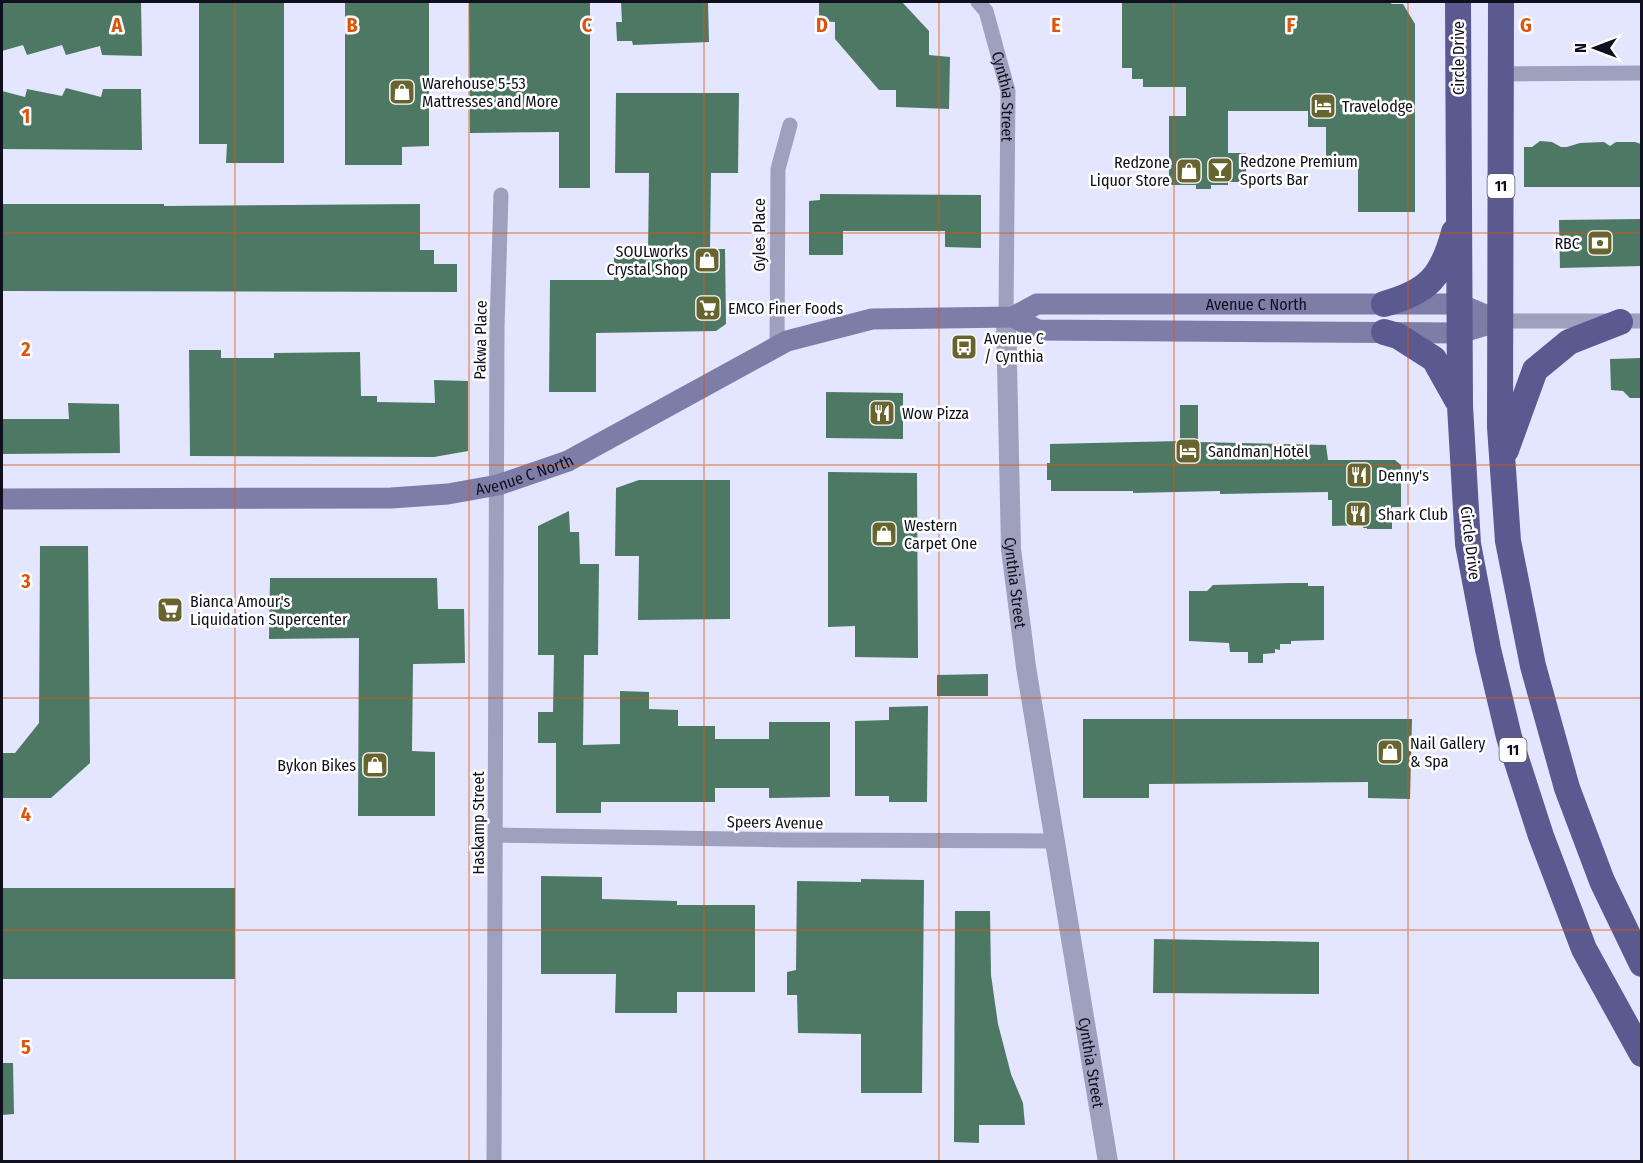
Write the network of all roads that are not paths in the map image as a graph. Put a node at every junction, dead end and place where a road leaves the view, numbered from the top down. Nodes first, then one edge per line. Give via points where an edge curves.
1 (978, 2) edge
2 (1458, 2) edge
3 (1501, 2) edge
4 (1511, 2) edge
5 (1502, 62) junction
6 (1641, 73) edge
7 (790, 125) dead end
8 (501, 195) dead end
9 (1460, 209) junction
10 (1160, 304) junction
11 (1384, 304) junction
12 (1459, 304) junction
13 (1009, 317) junction
14 (1500, 321) junction
15 (1631, 322) edge
16 (1161, 330) junction
17 (1384, 332) junction
18 (1460, 333) junction
19 (777, 346) junction
20 (1460, 406) junction
21 (1501, 461) junction
22 (498, 485) junction
23 (2, 499) edge
24 (496, 835) junction
25 (1054, 841) junction
26 (1640, 961) edge
27 (1641, 1054) edge
28 (494, 1161) edge
29 (1107, 1161) edge

1 - 13 street, Cynthia Street via 986,11 1008,91
2 - 9 highway, Circle Drive / 11
3 - 5 highway, 11
4 - 5 highway
5 - 6 street
5 - 14 highway, 11
7 - 19 street, Gyles Place via 777,169
8 - 22 street, Pakwa Place
9 - 11 highway via 1446,258 1428,285 1407,298
9 - 12 highway, Circle Drive / 11
10 - 11 main road, Avenue C North
10 - 13 main road, Avenue C North via 1038,304
10 - 16 street
11 - 12 main road, Avenue C North
12 - 14 main road, Avenue C North
12 - 18 highway, Circle Drive / 11
13 - 16 main road, Avenue C North via 1038,330
13 - 19 main road, Avenue C North via 872,319
13 - 25 street, Cynthia Street via 1011,549
14 - 15 street, Avenue C North
14 - 18 main road, Avenue C North
14 - 21 highway, 11
15 - 21 highway via 1569,342 1535,370
16 - 17 main road, Avenue C North
17 - 18 main road, Avenue C North
17 - 20 highway via 1398,336 1434,359
18 - 20 highway, Circle Drive / 11
19 - 22 main road, Avenue C North via 576,457
20 - 27 highway, Circle Drive / 11 via 1468,544 1509,737 1584,949
21 - 26 highway, 11 via 1508,541 1550,733 1584,836
22 - 23 main road, Avenue C North via 391,498
22 - 24 street, Haskamp Street
24 - 25 street, Speers Avenue
24 - 28 street, Haskamp Street
25 - 29 street, Cynthia Street

